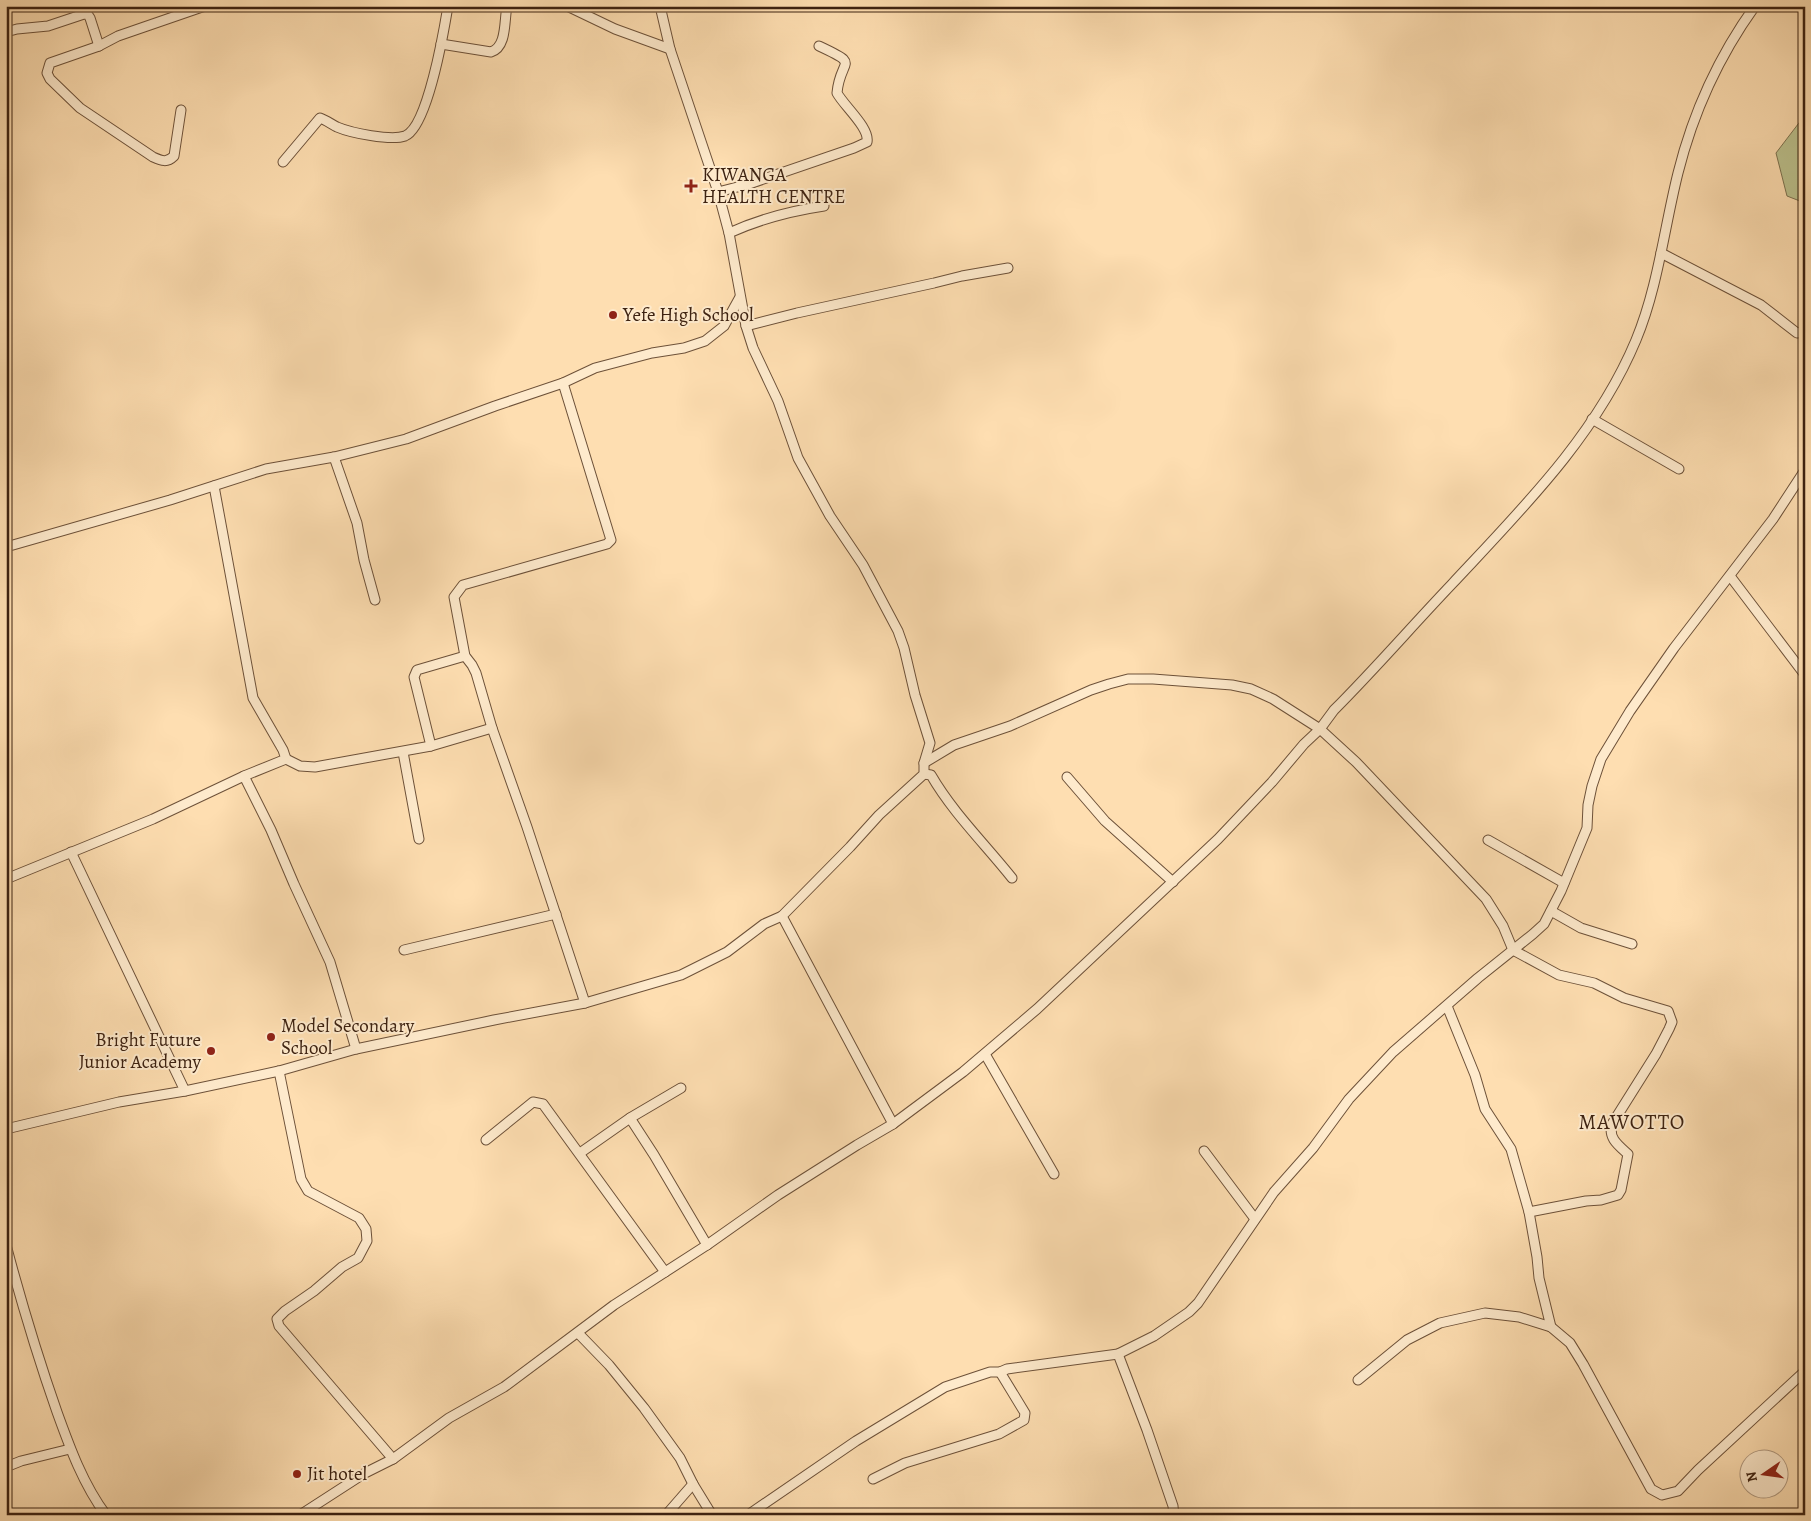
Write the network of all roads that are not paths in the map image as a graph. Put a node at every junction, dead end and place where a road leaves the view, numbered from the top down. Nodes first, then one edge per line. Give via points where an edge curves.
1 (206, 6) edge
2 (448, 6) edge
3 (507, 6) edge
4 (567, 6) edge
5 (660, 6) edge
6 (1755, 6) edge
7 (6, 32) edge
8 (442, 44) junction
9 (99, 46) junction
10 (819, 46) dead end
11 (670, 49) junction
12 (181, 110) dead end
13 (283, 162) dead end
14 (718, 192) junction
15 (824, 206) dead end
16 (729, 232) junction
17 (1661, 253) junction
18 (1008, 268) dead end
19 (740, 297) junction
20 (746, 326) junction
21 (1805, 332) edge
22 (562, 383) junction
23 (1592, 419) junction
24 (334, 457) junction
25 (1679, 469) dead end
26 (1805, 470) edge
27 (214, 486) junction
28 (6, 547) edge
29 (1730, 576) junction
30 (375, 600) dead end
31 (465, 656) junction
32 (1805, 676) edge
33 (492, 728) junction
34 (1320, 729) junction
35 (431, 746) junction
36 (403, 752) junction
37 (286, 759) junction
38 (924, 763) junction
39 (924, 774) junction
40 (244, 776) junction
41 (1067, 778) dead end
42 (419, 839) dead end
43 (1488, 840) dead end
44 (71, 852) junction
45 (1012, 878) dead end
46 (6, 879) edge
47 (1173, 882) junction
48 (1564, 883) junction
49 (1550, 911) junction
50 (556, 914) junction
51 (782, 916) junction
52 (1632, 944) dead end
53 (404, 950) dead end
54 (1513, 950) junction
55 (585, 1003) junction
56 (1447, 1006) junction
57 (356, 1049) junction
58 (984, 1054) junction
59 (279, 1071) junction
60 (681, 1088) dead end
61 (185, 1091) junction
62 (630, 1118) junction
63 (893, 1124) junction
64 (6, 1129) edge
65 (486, 1140) dead end
66 (1204, 1151) dead end
67 (580, 1153) junction
68 (1054, 1174) dead end
69 (1529, 1212) junction
70 (1255, 1219) junction
71 (6, 1245) edge
72 (707, 1245) junction
73 (665, 1272) junction
74 (1550, 1327) junction
75 (578, 1333) junction
76 (1118, 1354) junction
77 (1805, 1371) edge
78 (1000, 1372) junction
79 (1358, 1380) dead end
80 (70, 1449) junction
81 (393, 1459) junction
82 (6, 1467) edge
83 (873, 1479) dead end
84 (693, 1484) junction
85 (106, 1515) edge
86 (300, 1515) edge
87 (666, 1515) edge
88 (712, 1515) edge
89 (748, 1515) edge
90 (1174, 1515) edge

1 - 9 street via 118,36
2 - 8 street
3 - 8 street via 501,44 497,50 491,52
4 - 11 street via 615,29
5 - 11 street
6 - 17 street via 1723,57 1695,119 1677,174
7 - 9 street via 48,26 88,14
8 - 13 street via 422,113 410,133 404,136 361,134 320,118
9 - 12 street via 49,65 47,73 50,79 80,108 162,161 174,156
10 - 14 street via 846,61 837,93 866,130 867,142
11 - 14 street
14 - 16 street
15 - 16 street via 783,213
16 - 19 street
17 - 21 street via 1761,305 1798,333
17 - 23 street via 1650,302 1636,339 1623,370
18 - 20 street
19 - 20 street
19 - 22 street via 724,326 706,341 595,368
20 - 38 street via 798,458 898,630 930,743
22 - 24 street via 406,439
22 - 31 street via 611,540 607,544 463,585 454,597
23 - 25 street
23 - 34 street via 1521,512 1334,710
24 - 27 street via 266,470
24 - 30 street via 358,523
26 - 29 street via 1773,520
27 - 28 street
27 - 37 street via 253,698
29 - 32 street
29 - 48 street via 1674,648 1600,759 1588,805 1587,828
31 - 33 street via 476,673
31 - 35 street via 415,672
33 - 35 street
33 - 50 street
34 - 38 street via 1251,689 1205,682 1128,680 1091,690 1010,726 954,745
34 - 47 street via 1218,839
34 - 54 street via 1363,769 1486,899
35 - 36 street
36 - 37 street via 315,768 300,766
36 - 42 street
37 - 40 street
38 - 39 street
39 - 45 street via 931,775 969,828
39 - 51 street
40 - 44 street via 153,819
40 - 57 street via 330,962
41 - 47 street via 1105,821
43 - 48 street
44 - 46 street
44 - 61 street
47 - 58 street
48 - 49 street
49 - 52 street via 1581,928
49 - 54 street via 1544,924
50 - 53 street
50 - 55 street
51 - 55 street via 764,924 727,952 681,975
51 - 63 street
54 - 56 street
54 - 69 street via 1559,976 1594,983 1624,998 1668,1011 1672,1022 1612,1124 1610,1135 1628,1154 1618,1195
55 - 57 street
56 - 69 street via 1485,1109 1511,1149
56 - 70 street via 1393,1052 1349,1099
57 - 59 street
58 - 63 street
58 - 68 street
59 - 61 street
59 - 81 street via 301,1179 308,1191 359,1218 366,1229 367,1241 358,1258 285,1310 277,1319 279,1326
60 - 62 street
61 - 64 street via 119,1102
62 - 67 street
62 - 72 street
63 - 72 street via 778,1195
65 - 67 street via 533,1102 539,1102
66 - 70 street
67 - 73 street
69 - 74 street
70 - 76 street via 1189,1312 1154,1336
71 - 80 street
72 - 73 street
73 - 75 street
74 - 77 street via 1570,1343 1651,1489 1662,1495 1678,1491
74 - 79 street via 1519,1317 1485,1313 1440,1323 1407,1340
75 - 81 street via 504,1387 449,1418
75 - 84 street via 610,1365 644,1408 680,1458
76 - 78 street
76 - 90 street via 1150,1438
78 - 83 street via 1025,1413 1024,1420 999,1434 905,1464
78 - 89 street via 990,1372 945,1387 856,1441
80 - 82 street
80 - 85 street via 95,1501
81 - 86 street
84 - 87 street
84 - 88 street

